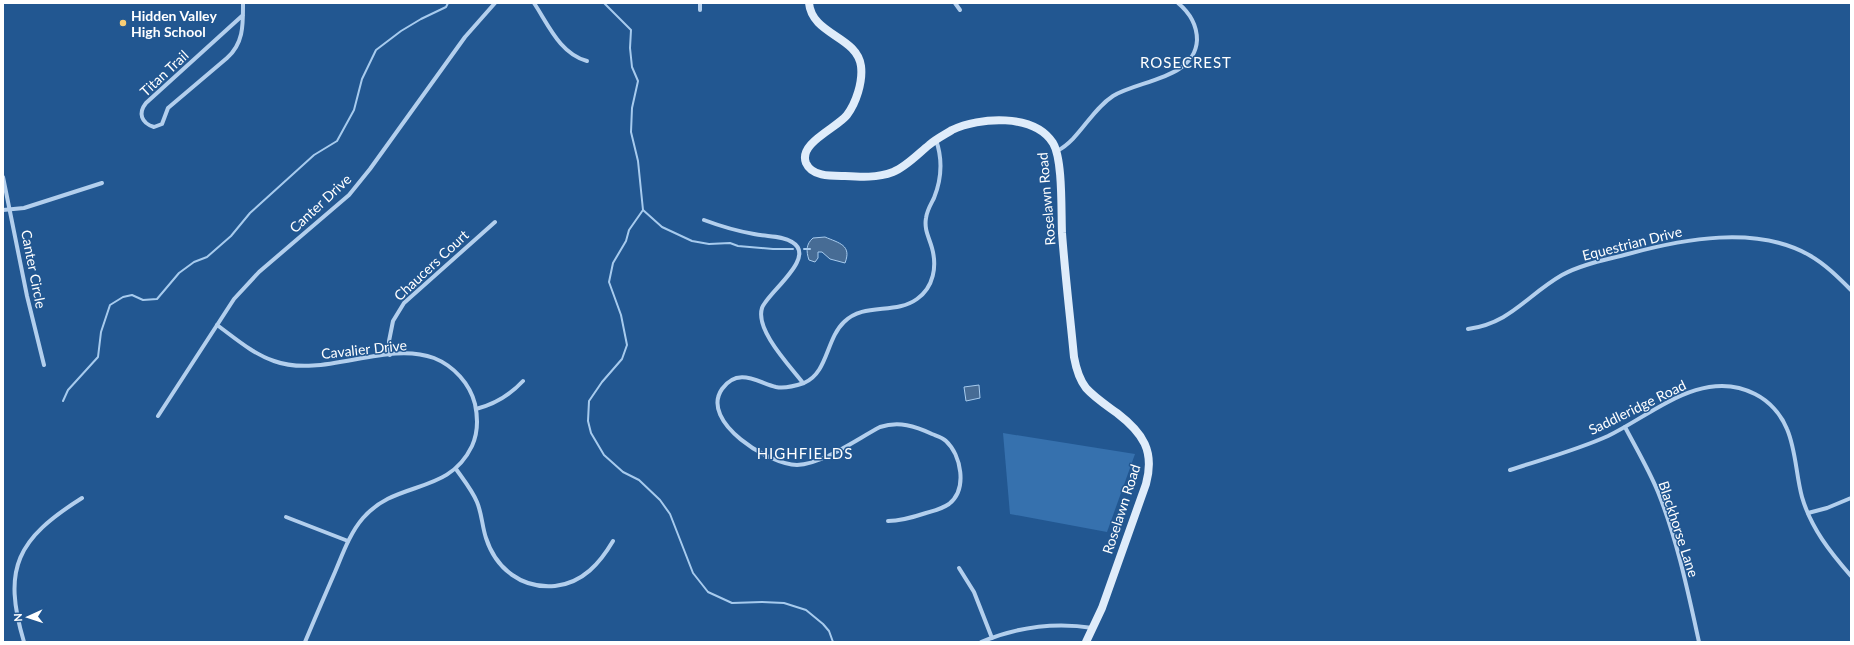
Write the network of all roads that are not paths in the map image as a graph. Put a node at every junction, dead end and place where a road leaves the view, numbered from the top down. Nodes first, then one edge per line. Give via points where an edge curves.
1 (243, 3) edge
2 (495, 3) edge
3 (534, 3) edge
4 (700, 3) edge
5 (809, 3) edge
6 (955, 3) edge
7 (1178, 3) edge
8 (700, 10) dead end
9 (960, 10) dead end
10 (243, 15) junction
11 (586, 61) dead end
12 (936, 140) junction
13 (1057, 151) junction
14 (3, 177) edge
15 (102, 183) dead end
16 (3, 210) edge
17 (10, 210) junction
18 (704, 220) dead end
19 (495, 222) dead end
20 (1851, 290) edge
21 (217, 325) junction
22 (1468, 329) dead end
23 (390, 355) junction
24 (44, 365) dead end
25 (524, 381) dead end
26 (803, 383) junction
27 (476, 409) junction
28 (158, 416) dead end
29 (1625, 427) junction
30 (456, 469) junction
31 (1510, 470) dead end
32 (82, 498) dead end
33 (1851, 498) edge
34 (1808, 514) junction
35 (286, 517) dead end
36 (888, 521) dead end
37 (348, 541) junction
38 (613, 541) dead end
39 (959, 568) dead end
40 (1851, 576) edge
41 (1093, 628) junction
42 (992, 638) junction
43 (24, 642) edge
44 (305, 642) edge
45 (981, 642) edge
46 (1086, 642) edge
47 (1699, 642) edge

1 - 10 street, Titan Trail
2 - 21 street, Canter Drive via 465,37 370,169 349,194 259,272 234,299
3 - 11 street via 562,46 575,57
4 - 8 street
5 - 12 street, Roselawn Road via 811,12 820,25 856,54 861,73 856,97 848,113 808,148 805,158 810,168 819,174 827,175 883,176 896,171
6 - 9 street
7 - 13 street via 1189,14 1196,29 1197,43 1187,62 1174,73 1113,96 1094,112 1070,143
10 - 10 street, Titan Trail via 146,103 141,117 146,124 154,127 162,124 168,108 230,56 242,34
12 - 13 street, Roselawn Road via 962,125 999,120 1038,129 1050,138
12 - 26 street via 942,167 937,190 926,216 925,228 934,266 930,284 919,298 904,306 868,310 850,316 837,330 816,374
13 - 41 street, Roselawn Road via 1062,235 1076,367 1086,387 1094,396 1135,430 1148,450 1150,464 1146,484
14 - 17 street, Canter Circle
15 - 17 street via 24,208
16 - 17 street
17 - 24 street, Canter Circle
18 - 26 street via 732,230 791,240 798,248 800,255 794,268 764,303 761,317 763,328
19 - 23 street, Chaucers Court via 404,303 393,321 389,341
20 - 22 street, Equestrian Drive via 1821,262 1786,245 1754,238 1693,240 1660,245 1574,269 1553,281 1499,321
21 - 23 street, Cavalier Drive via 256,352 287,364 315,366
21 - 28 street, Canter Drive
23 - 27 street, Cavalier Drive via 424,355 446,365 466,385
25 - 27 street via 504,398
26 - 36 street via 785,388 750,377 736,379 725,386 719,396 722,419 730,431 745,442 789,464 805,464 817,460 880,427 898,424 915,427 942,438 953,450 959,464 959,486 950,503 906,520
27 - 30 street, Cavalier Drive via 477,423 473,443
29 - 31 street, Saddleridge Road via 1593,442
29 - 34 street, Saddleridge Road via 1692,391 1721,385 1748,390 1763,398 1775,409 1787,428 1802,498
29 - 47 street, Blackhorse Lane via 1662,503 1690,600
30 - 37 street, Cavalier Drive via 435,481 399,492 379,503 362,518
30 - 38 street via 477,501 486,537 495,558 503,569 517,579 538,586 569,583 591,570
32 - 43 street via 38,531 29,541 20,559 14,596
33 - 34 street
34 - 40 street, Saddleridge Road via 1823,542
35 - 37 street
37 - 44 street, Cavalier Drive
39 - 42 street via 974,592
41 - 42 street via 1034,627
41 - 46 street, Roselawn Road
42 - 45 street

